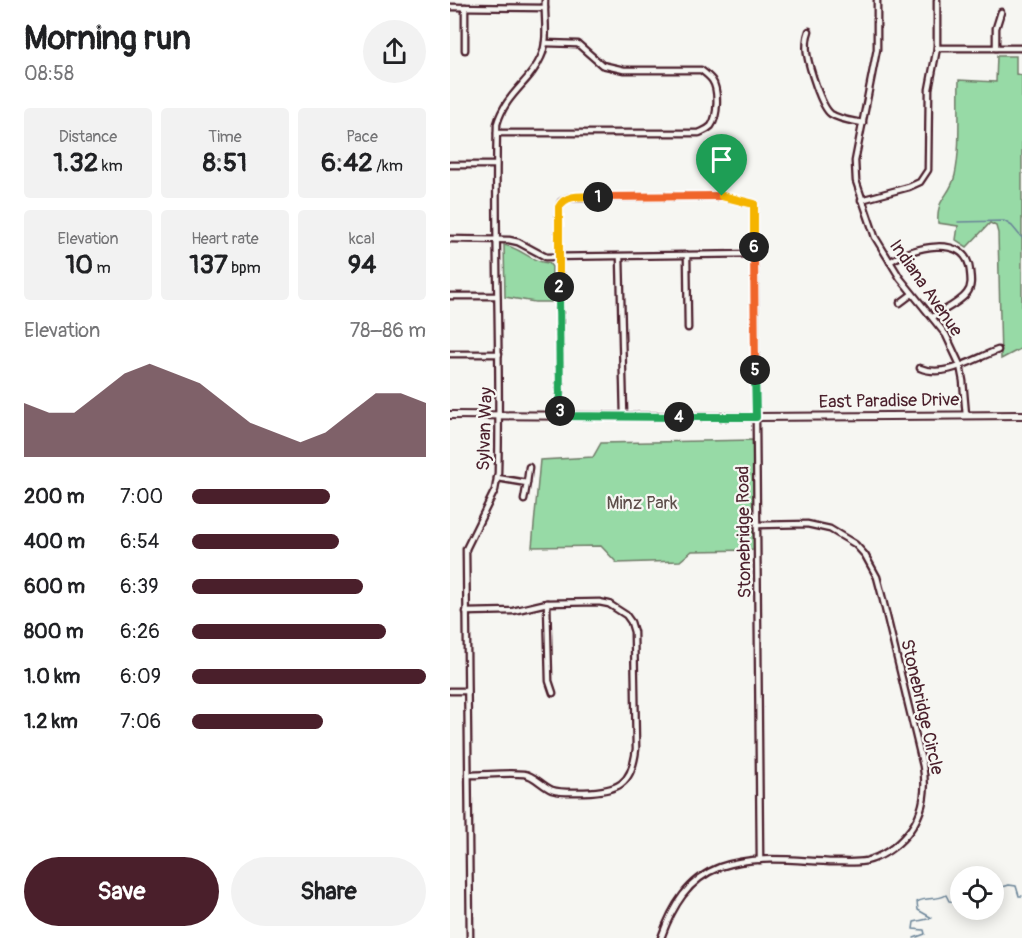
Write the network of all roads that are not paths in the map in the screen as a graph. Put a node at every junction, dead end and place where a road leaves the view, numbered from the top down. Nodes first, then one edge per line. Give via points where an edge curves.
1 (544, 0) edge
2 (877, 0) edge
3 (937, 0) edge
4 (450, 7) edge
5 (465, 7) junction
6 (544, 8) junction
7 (1001, 12) dead end
8 (808, 31) dead end
9 (545, 43) junction
10 (937, 48) junction
11 (996, 48) junction
12 (1022, 48) edge
13 (465, 50) dead end
14 (862, 123) junction
15 (497, 133) junction
16 (450, 165) edge
17 (496, 165) junction
18 (861, 200) junction
19 (496, 238) junction
20 (450, 239) edge
21 (754, 254) junction
22 (687, 255) junction
23 (559, 257) junction
24 (620, 257) junction
25 (890, 262) junction
26 (912, 294) junction
27 (450, 296) edge
28 (497, 296) junction
29 (900, 303) dead end
30 (933, 317) junction
31 (688, 328) dead end
32 (998, 350) dead end
33 (450, 354) edge
34 (500, 354) junction
35 (960, 365) junction
36 (920, 368) dead end
37 (450, 415) edge
38 (500, 415) junction
39 (966, 415) junction
40 (1022, 415) edge
41 (560, 416) junction
42 (624, 416) junction
43 (756, 417) junction
44 (529, 467) dead end
45 (497, 478) junction
46 (527, 483) junction
47 (524, 500) dead end
48 (757, 525) junction
49 (547, 603) junction
50 (466, 612) junction
51 (450, 691) edge
52 (467, 691) junction
53 (553, 693) dead end
54 (468, 775) junction
55 (760, 860) junction
56 (470, 938) edge
57 (661, 938) edge

1 - 6 street, Sylvan Way
2 - 14 street, Indiana Avenue via 877,49
3 - 10 street
4 - 5 street
5 - 6 street
5 - 13 street
6 - 9 street, Sylvan Way
7 - 11 street
8 - 14 street via 807,56 823,103 838,118
9 - 15 street, Sylvan Way via 541,58 501,109
9 - 15 street via 578,44 602,65 624,70 701,70 716,88 712,124 699,133
10 - 11 street
10 - 18 street via 929,89 928,170 920,182 909,187
11 - 12 street
14 - 18 street, Indiana Avenue via 854,171
15 - 17 street, Sylvan Way
16 - 17 street
17 - 19 street, Sylvan Way
18 - 25 street, Indiana Avenue via 874,237
19 - 20 street
19 - 23 street via 518,242 546,257
19 - 28 street, Sylvan Way
21 - 22 street
21 - 23 street, Stonebridge Road via 754,204 722,196 568,198 559,207
21 - 43 street, Stonebridge Road
22 - 24 street
22 - 31 street
23 - 24 street
23 - 41 street
24 - 42 street
25 - 26 street, Indiana Avenue
25 - 30 street via 900,255 933,247 958,249 966,256 969,291
26 - 29 street
26 - 30 street, Indiana Avenue
27 - 28 street
28 - 34 street, Sylvan Way
30 - 35 street, Indiana Avenue
32 - 35 street
33 - 34 street
34 - 38 street, Sylvan Way
35 - 36 street via 933,372
35 - 39 street, Indiana Avenue
37 - 38 street, East Paradise Drive
38 - 41 street, East Paradise Drive
38 - 45 street, Sylvan Way
39 - 40 street, East Paradise Drive
39 - 43 street, East Paradise Drive
41 - 42 street, East Paradise Drive
42 - 43 street, East Paradise Drive
43 - 48 street, Stonebridge Road
44 - 46 street
45 - 46 street
45 - 50 street, Sylvan Way via 466,549
46 - 47 street
48 - 55 street, Stonebridge Road
48 - 55 street, Stonebridge Circle via 807,524 830,529 855,544 869,560 882,596 926,783 922,809 914,826 896,846 881,855 847,862
49 - 50 street via 513,611
49 - 53 street via 549,681
49 - 54 street via 609,604 631,622 634,767 620,785 591,791 552,790 525,774
50 - 52 street, Sylvan Way
51 - 52 street
52 - 54 street, Sylvan Way
54 - 56 street, Sylvan Way
55 - 57 street, Stonebridge Circle via 720,868 692,884 668,917

